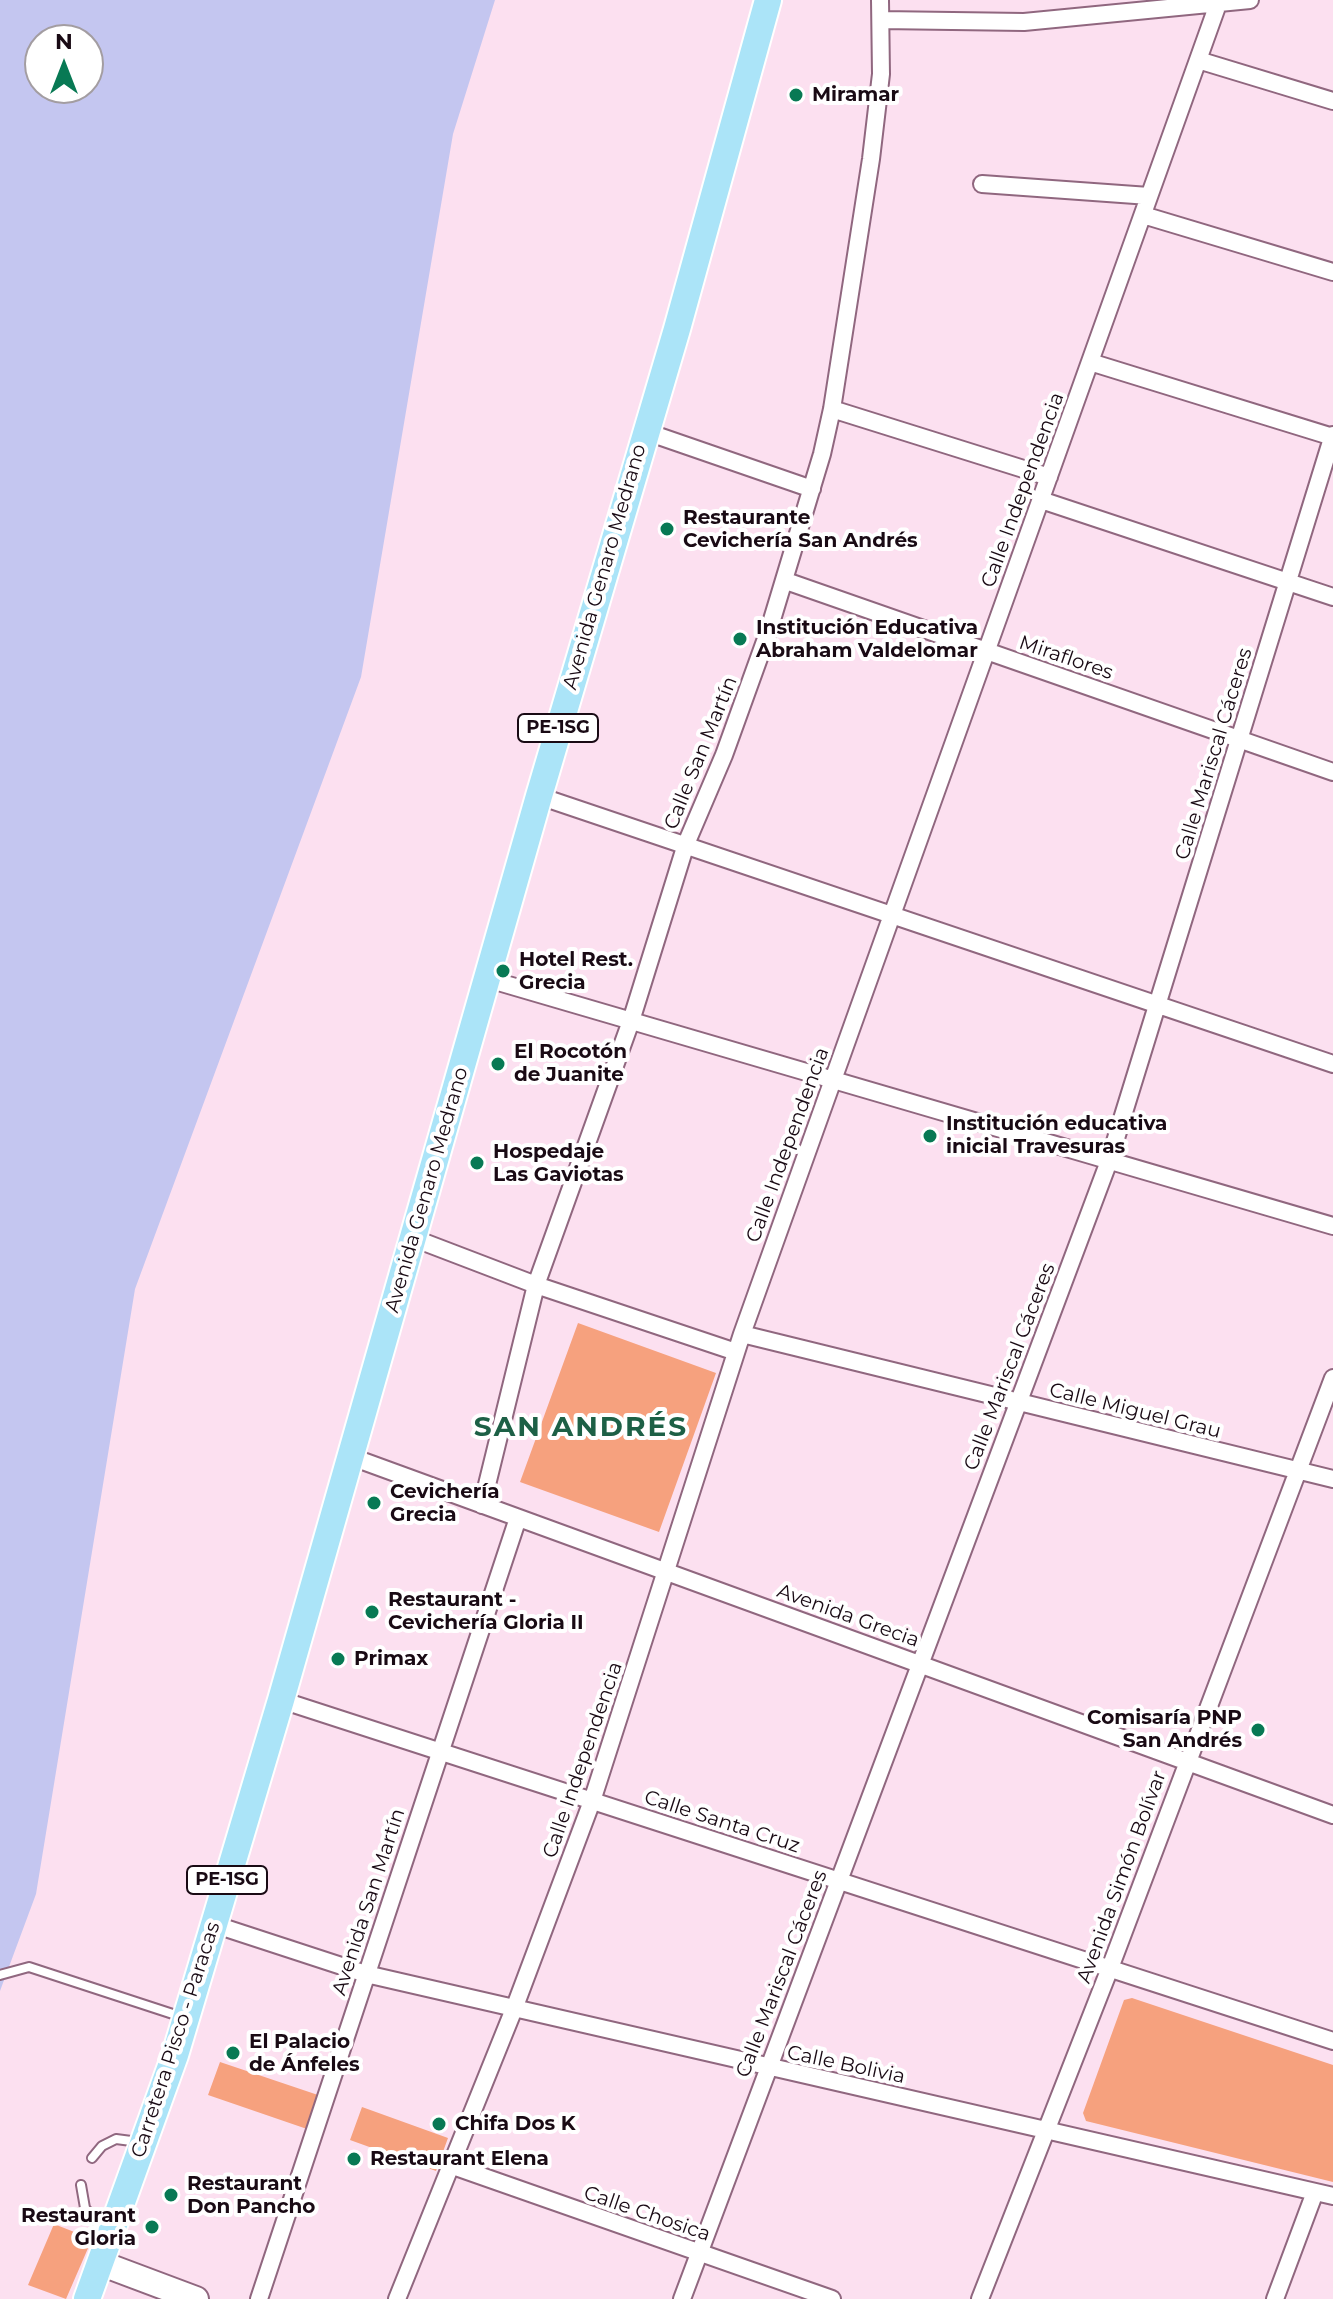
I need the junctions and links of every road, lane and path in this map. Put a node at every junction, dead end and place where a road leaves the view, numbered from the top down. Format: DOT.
graph roads {
  1 [pos="768,0"];
  2 [pos="880,0"];
  3 [pos="1250,0"];
  4 [pos="1218,4"];
  5 [pos="881,20"];
  6 [pos="1198,60"];
  7 [pos="1333,101"];
  8 [pos="982,184"];
  9 [pos="1149,196"];
  10 [pos="1143,215"];
  11 [pos="1333,272"];
  12 [pos="1090,362"];
  13 [pos="832,409"];
  14 [pos="644,431"];
  15 [pos="1333,437"];
  16 [pos="1049,477"];
  17 [pos="812,489"];
  18 [pos="1041,500"];
  19 [pos="786,581"];
  20 [pos="1288,582"];
  21 [pos="1333,597"];
  22 [pos="987,651"];
  23 [pos="1239,739"];
  24 [pos="1333,772"];
  25 [pos="539,796"];
  26 [pos="686,844"];
  27 [pos="892,914"];
  28 [pos="488,979"];
  29 [pos="1157,1004"];
  30 [pos="631,1021"];
  31 [pos="1333,1064"];
  32 [pos="832,1080"];
  33 [pos="1109,1161"];
  34 [pos="1333,1226"];
  35 [pos="413,1238"];
  36 [pos="536,1285"];
  37 [pos="742,1334"];
  38 [pos="736,1352"];
  39 [pos="1333,1378"];
  40 [pos="1018,1403"];
  41 [pos="349,1456"];
  42 [pos="1300,1471"];
  43 [pos="1333,1479"];
  44 [pos="482,1505"];
  45 [pos="518,1518"];
  46 [pos="666,1570"];
  47 [pos="920,1664"];
  48 [pos="281,1700"];
  49 [pos="440,1751"];
  50 [pos="1186,1761"];
  51 [pos="592,1801"];
  52 [pos="1333,1815"];
  53 [pos="839,1881"];
  54 [pos="213,1924"];
  55 [pos="1110,1968"];
  56 [pos="366,1974"];
  57 [pos="0,1975"];
  58 [pos="514,2009"];
  59 [pos="186,2018"];
  60 [pos="1333,2041"];
  61 [pos="768,2068"];
  62 [pos="1044,2129"];
  63 [pos="144,2143"];
  64 [pos="92,2158"];
  65 [pos="450,2165"];
  66 [pos="81,2185"];
  67 [pos="1315,2192"];
  68 [pos="1333,2196"];
  69 [pos="105,2251"];
  70 [pos="699,2253"];
  71 [pos="87,2299"];
  72 [pos="196,2299"];
  73 [pos="259,2299"];
  74 [pos="397,2299"];
  75 [pos="682,2299"];
  76 [pos="832,2299"];
  77 [pos="980,2299"];
  78 [pos="1275,2299"];
  1 -- 14 [label="main road, Avenida Genaro Medrano / PE-1SG"];
  2 -- 5 [label="street, Calle San Martín"];
  3 -- 4 [label="street"];
  4 -- 5 [label="street"];
  4 -- 6 [label="street, Calle Independencia"];
  5 -- 13 [label="street, Calle San Martín"];
  6 -- 7 [label="street"];
  6 -- 9 [label="street, Calle Independencia"];
  8 -- 9 [label="street"];
  9 -- 10 [label="street, Calle Independencia"];
  10 -- 11 [label="street"];
  10 -- 12 [label="street, Calle Independencia"];
  12 -- 15 [label="street"];
  12 -- 16 [label="street, Calle Independencia"];
  13 -- 16 [label="street"];
  13 -- 17 [label="street, Calle San Martín"];
  14 -- 17 [label="street"];
  14 -- 25 [label="main road, Avenida Genaro Medrano / PE-1SG"];
  15 -- 20 [label="street, Calle Mariscal Cáceres"];
  16 -- 18 [label="street, Calle Independencia"];
  17 -- 19 [label="street, Calle San Martín"];
  18 -- 20 [label="street"];
  18 -- 22 [label="street, Calle Independencia"];
  19 -- 22 [label="street, Miraflores"];
  19 -- 26 [label="street, Calle San Martín"];
  20 -- 21 [label="street"];
  20 -- 23 [label="street, Calle Mariscal Cáceres"];
  22 -- 23 [label="street, Miraflores"];
  22 -- 27 [label="street, Calle Independencia"];
  23 -- 24 [label="street, Miraflores"];
  23 -- 29 [label="street, Calle Mariscal Cáceres"];
  25 -- 26 [label="street"];
  25 -- 28 [label="main road, Avenida Genaro Medrano / PE-1SG"];
  26 -- 27 [label="street"];
  26 -- 30 [label="street, Calle San Martín"];
  27 -- 29 [label="street"];
  27 -- 32 [label="street, Calle Independencia"];
  28 -- 30 [label="street"];
  28 -- 35 [label="main road, Avenida Genaro Medrano / PE-1SG"];
  29 -- 31 [label="street"];
  29 -- 33 [label="street, Calle Mariscal Cáceres"];
  30 -- 32 [label="street"];
  30 -- 36 [label="street, Calle San Martín"];
  32 -- 33 [label="street"];
  32 -- 37 [label="street, Calle Independencia"];
  33 -- 34 [label="street"];
  33 -- 40 [label="street, Calle Mariscal Cáceres"];
  35 -- 36 [label="street"];
  35 -- 41 [label="main road, Avenida Genaro Medrano / PE-1SG"];
  36 -- 38 [label="street"];
  36 -- 44 [label="street, Calle San Martín"];
  37 -- 38 [label="street, Calle Independencia"];
  37 -- 40 [label="street, Calle Miguel Grau"];
  38 -- 46 [label="street, Calle Independencia"];
  39 -- 42 [label="street, Avenida Simón Bolívar"];
  40 -- 42 [label="street, Calle Miguel Grau"];
  40 -- 47 [label="street, Calle Mariscal Cáceres"];
  41 -- 44 [label="street, Avenida Grecia"];
  41 -- 48 [label="main road, Carretera Pisco - Paracas / PE-1SG"];
  42 -- 43 [label="street, Calle Miguel Grau"];
  42 -- 50 [label="street, Avenida Simón Bolívar"];
  44 -- 45 [label="street, Avenida Grecia"];
  45 -- 46 [label="street, Avenida Grecia"];
  45 -- 49 [label="street, Avenida San Martín"];
  46 -- 47 [label="street, Avenida Grecia"];
  46 -- 51 [label="street, Calle Independencia"];
  47 -- 50 [label="street, Avenida Grecia"];
  47 -- 53 [label="street, Calle Mariscal Cáceres"];
  48 -- 49 [label="street, Calle Santa Cruz"];
  48 -- 54 [label="main road, Carretera Pisco - Paracas / PE-1SG"];
  49 -- 51 [label="street, Calle Santa Cruz"];
  49 -- 56 [label="street, Avenida San Martín"];
  50 -- 52 [label="street, Avenida Grecia"];
  50 -- 55 [label="street, Avenida Simón Bolívar"];
  51 -- 53 [label="street, Calle Santa Cruz"];
  51 -- 58 [label="street, Calle Independencia"];
  53 -- 55 [label="street, Calle Santa Cruz"];
  53 -- 61 [label="street, Calle Mariscal Cáceres"];
  54 -- 56 [label="street, Calle Bolivia"];
  54 -- 59 [label="main road, Carretera Pisco - Paracas / PE-1SG"];
  55 -- 60 [label="street, Calle Santa Cruz"];
  55 -- 62 [label="street, Avenida Simón Bolívar"];
  56 -- 58 [label="street, Calle Bolivia"];
  56 -- 73 [label="street, Avenida San Martín"];
  57 -- 59 [label="lane"];
  58 -- 61 [label="street, Calle Bolivia"];
  58 -- 65 [label="street, Calle Independencia"];
  59 -- 63 [label="main road, Carretera Pisco - Paracas / PE-1SG"];
  61 -- 62 [label="street, Calle Bolivia"];
  61 -- 70 [label="street, Calle Mariscal Cáceres"];
  62 -- 67 [label="street, Calle Bolivia"];
  62 -- 77 [label="street, Avenida Simón Bolívar"];
  63 -- 64 [label="lane"];
  63 -- 69 [label="main road, Carretera Pisco - Paracas / PE-1SG"];
  65 -- 70 [label="street, Calle Chosica"];
  65 -- 74 [label="street, Calle Independencia"];
  66 -- 69 [label="lane"];
  67 -- 68 [label="street, Calle Bolivia"];
  67 -- 78 [label="street"];
  69 -- 71 [label="main road, Carretera Pisco - Paracas / PE-1SG"];
  69 -- 72 [label="street"];
  70 -- 75 [label="street, Calle Mariscal Cáceres"];
  70 -- 76 [label="street, Calle Chosica"];
}
